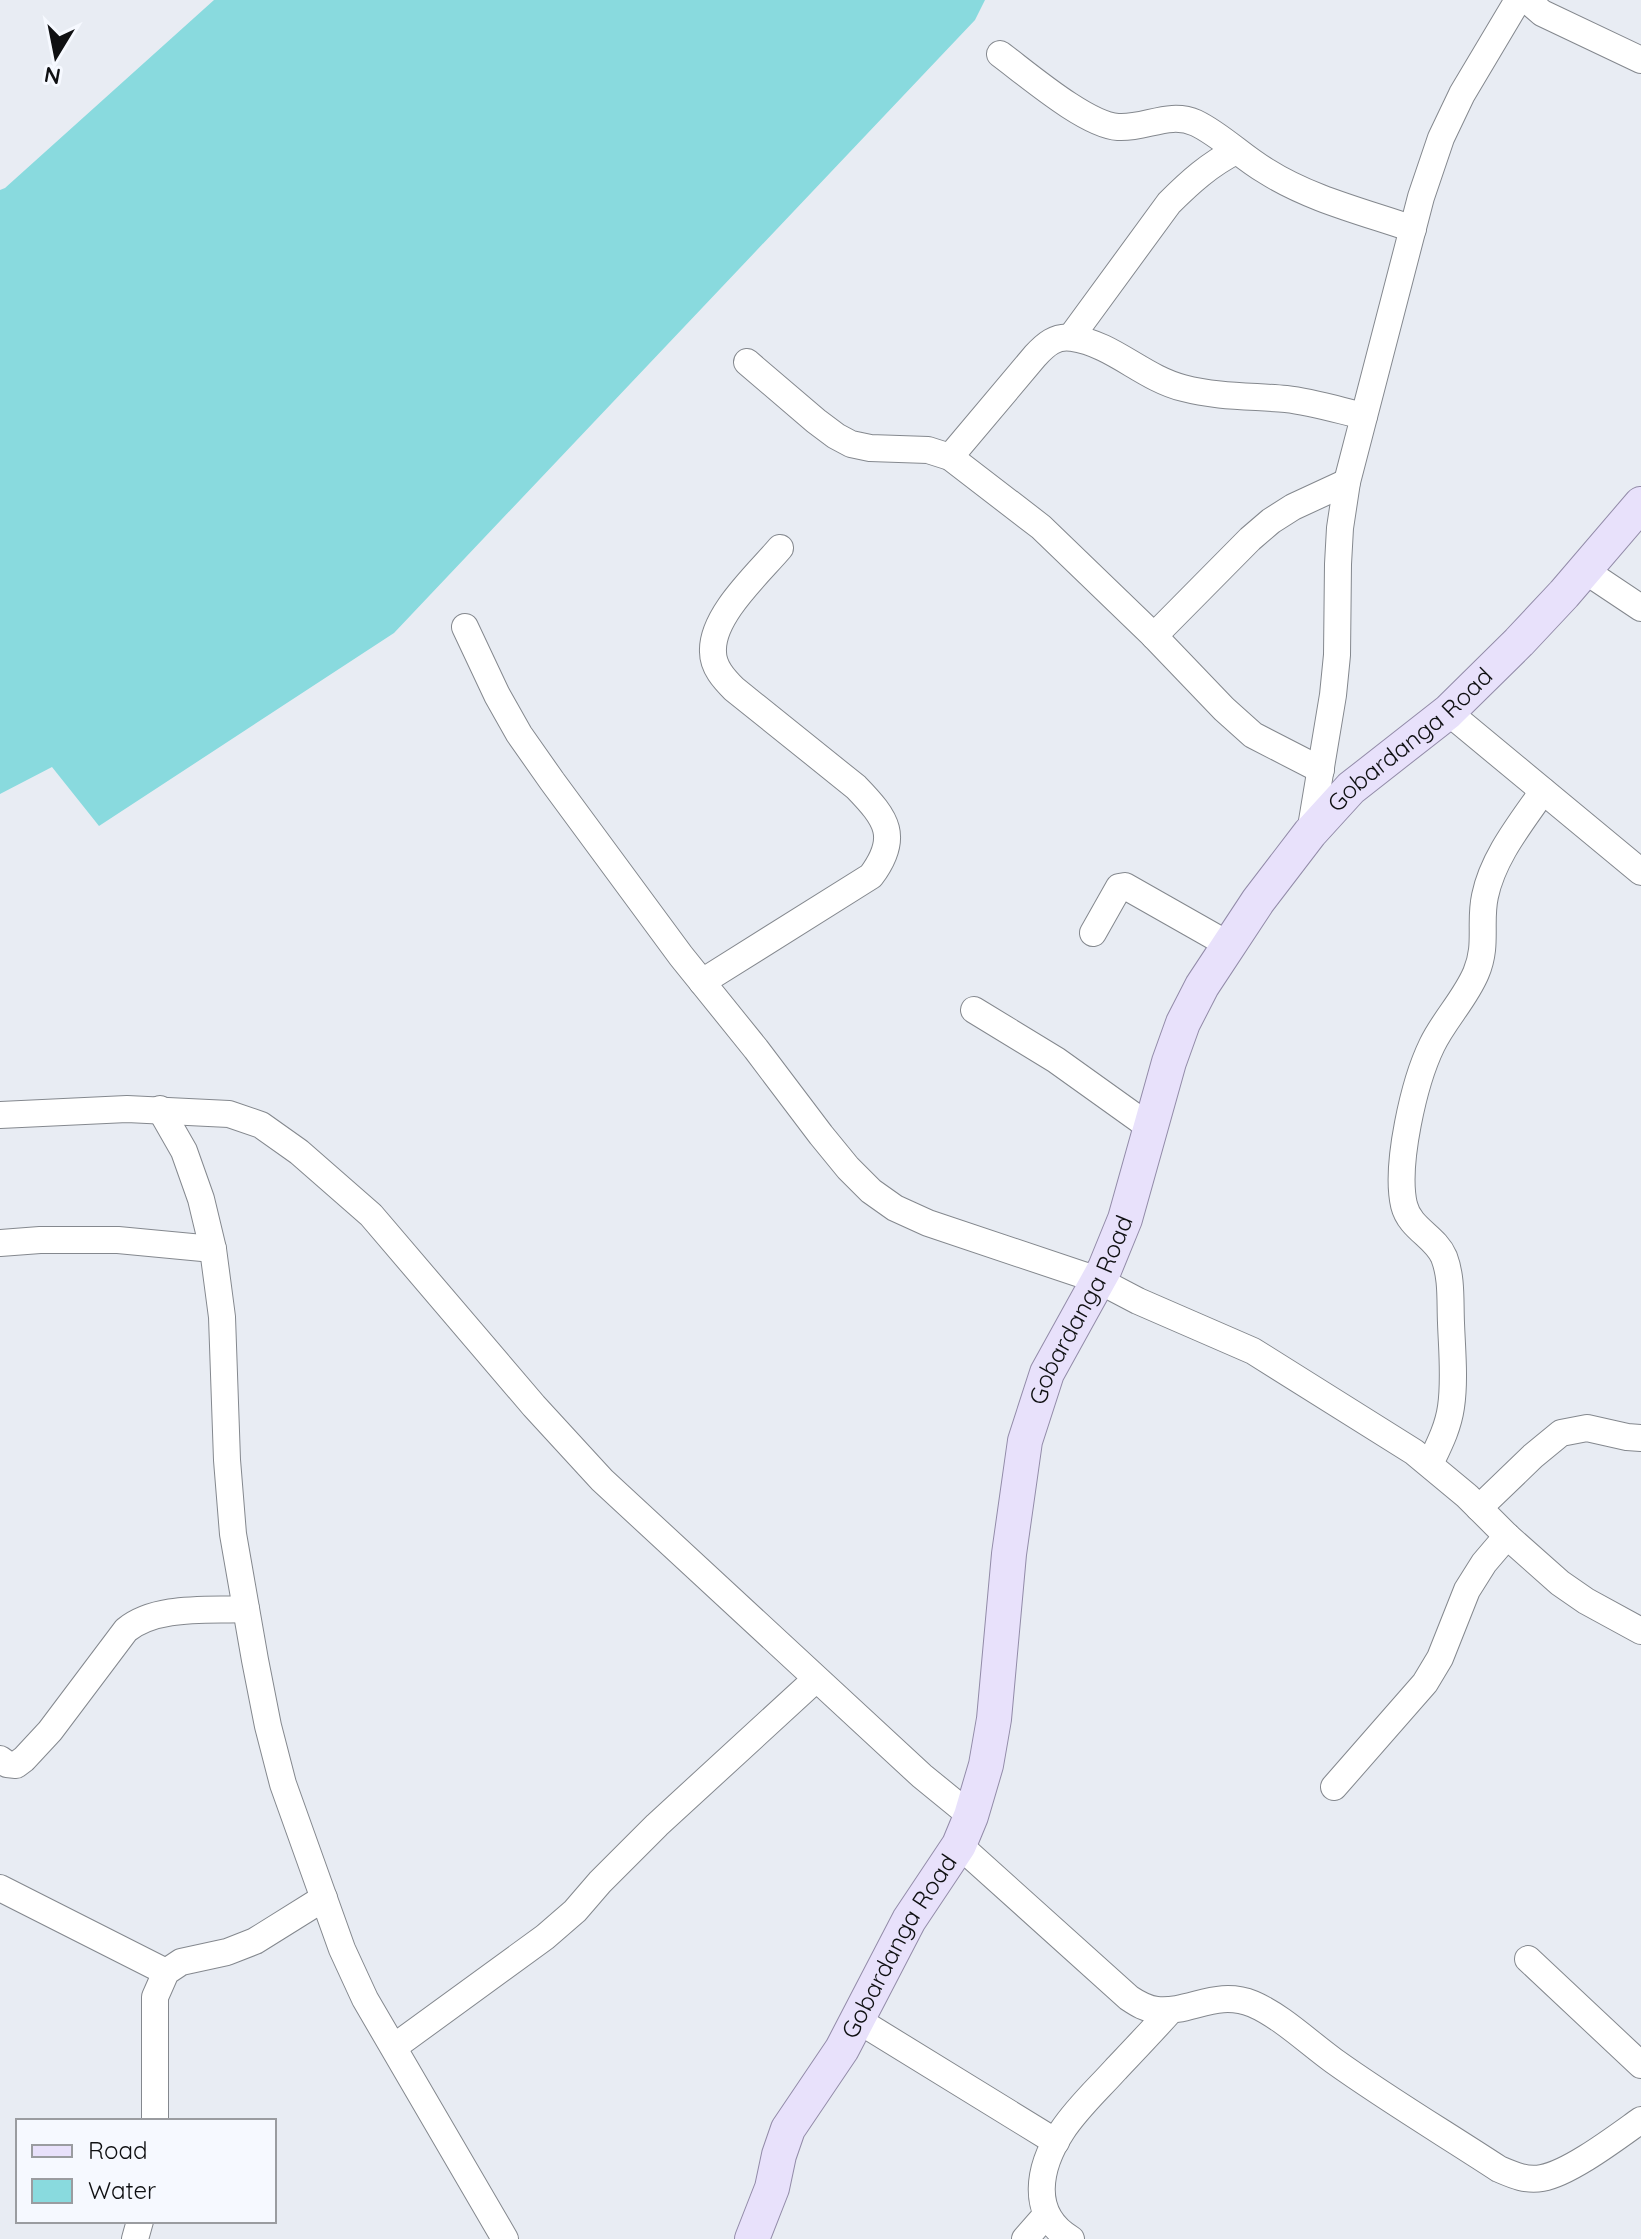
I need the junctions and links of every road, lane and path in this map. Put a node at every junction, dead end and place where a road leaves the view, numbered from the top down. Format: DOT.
graph roads {
  1 [pos="1518,0"];
  2 [pos="1527,0"];
  3 [pos="1000,54"];
  4 [pos="1641,60"];
  5 [pos="1236,151"];
  6 [pos="1413,229"];
  7 [pos="1071,337"];
  8 [pos="747,362"];
  9 [pos="1364,416"];
  10 [pos="950,457"];
  11 [pos="1347,482"];
  12 [pos="1641,504"];
  13 [pos="780,548"];
  14 [pos="1584,570"];
  15 [pos="1641,608"];
  16 [pos="465,627"];
  17 [pos="1154,636"];
  18 [pos="1448,712"];
  19 [pos="1321,770"];
  20 [pos="1543,791"];
  21 [pos="1310,833"];
  22 [pos="1641,872"];
  23 [pos="1093,933"];
  24 [pos="1229,945"];
  25 [pos="702,982"];
  26 [pos="974,1010"];
  27 [pos="160,1109"];
  28 [pos="0,1115"];
  29 [pos="1151,1128"];
  30 [pos="0,1243"];
  31 [pos="213,1249"];
  32 [pos="1098,1280"];
  33 [pos="1641,1438"];
  34 [pos="1430,1464"];
  35 [pos="1479,1508"];
  36 [pos="1507,1536"];
  37 [pos="246,1609"];
  38 [pos="1641,1631"];
  39 [pos="816,1679"];
  40 [pos="0,1759"];
  41 [pos="1334,1787"];
  42 [pos="965,1830"];
  43 [pos="0,1888"];
  44 [pos="324,1898"];
  45 [pos="1528,1959"];
  46 [pos="166,1972"];
  47 [pos="1171,2010"];
  48 [pos="856,2019"];
  49 [pos="394,2047"];
  50 [pos="1641,2065"];
  51 [pos="155,2119"];
  52 [pos="1641,2120"];
  53 [pos="1056,2142"];
  54 [pos="1046,2215"];
  55 [pos="505,2239"];
  56 [pos="752,2239"];
  57 [pos="1025,2239"];
  58 [pos="1071,2239"];
  1 -- 6 [label="street"];
  2 -- 4 [label="street"];
  3 -- 5 [label="street"];
  5 -- 6 [label="street"];
  5 -- 7 [label="street"];
  6 -- 9 [label="street"];
  7 -- 9 [label="street"];
  7 -- 10 [label="street"];
  8 -- 10 [label="street"];
  9 -- 11 [label="street"];
  10 -- 17 [label="street"];
  11 -- 17 [label="street"];
  11 -- 19 [label="street"];
  12 -- 14 [label="main road, Gobardanga Road"];
  13 -- 25 [label="street"];
  14 -- 15 [label="street"];
  14 -- 18 [label="main road, Gobardanga Road"];
  16 -- 25 [label="street"];
  17 -- 19 [label="street"];
  18 -- 20 [label="street"];
  18 -- 21 [label="main road, Gobardanga Road"];
  19 -- 21 [label="street"];
  20 -- 22 [label="street"];
  20 -- 34 [label="street"];
  21 -- 24 [label="main road, Gobardanga Road"];
  23 -- 24 [label="street"];
  24 -- 29 [label="main road, Gobardanga Road"];
  25 -- 32 [label="street"];
  26 -- 29 [label="street"];
  27 -- 28 [label="street"];
  27 -- 31 [label="street"];
  27 -- 39 [label="street"];
  29 -- 32 [label="main road, Gobardanga Road"];
  30 -- 31 [label="street"];
  31 -- 37 [label="street"];
  32 -- 34 [label="street"];
  32 -- 42 [label="main road, Gobardanga Road"];
  33 -- 35 [label="street"];
  34 -- 35 [label="street"];
  35 -- 36 [label="street"];
  36 -- 38 [label="street"];
  36 -- 41 [label="street"];
  37 -- 40 [label="street"];
  37 -- 44 [label="street"];
  39 -- 42 [label="street"];
  39 -- 49 [label="street"];
  42 -- 47 [label="street"];
  42 -- 48 [label="main road, Gobardanga Road"];
  43 -- 46 [label="street"];
  44 -- 46 [label="street"];
  44 -- 49 [label="street"];
  45 -- 50 [label="street"];
  46 -- 51 [label="street"];
  47 -- 52 [label="street"];
  47 -- 53 [label="street"];
  48 -- 53 [label="street"];
  48 -- 56 [label="main road, Gobardanga Road"];
  49 -- 55 [label="street"];
  53 -- 54 [label="street"];
  54 -- 57 [label="street"];
  54 -- 58 [label="street"];
}
